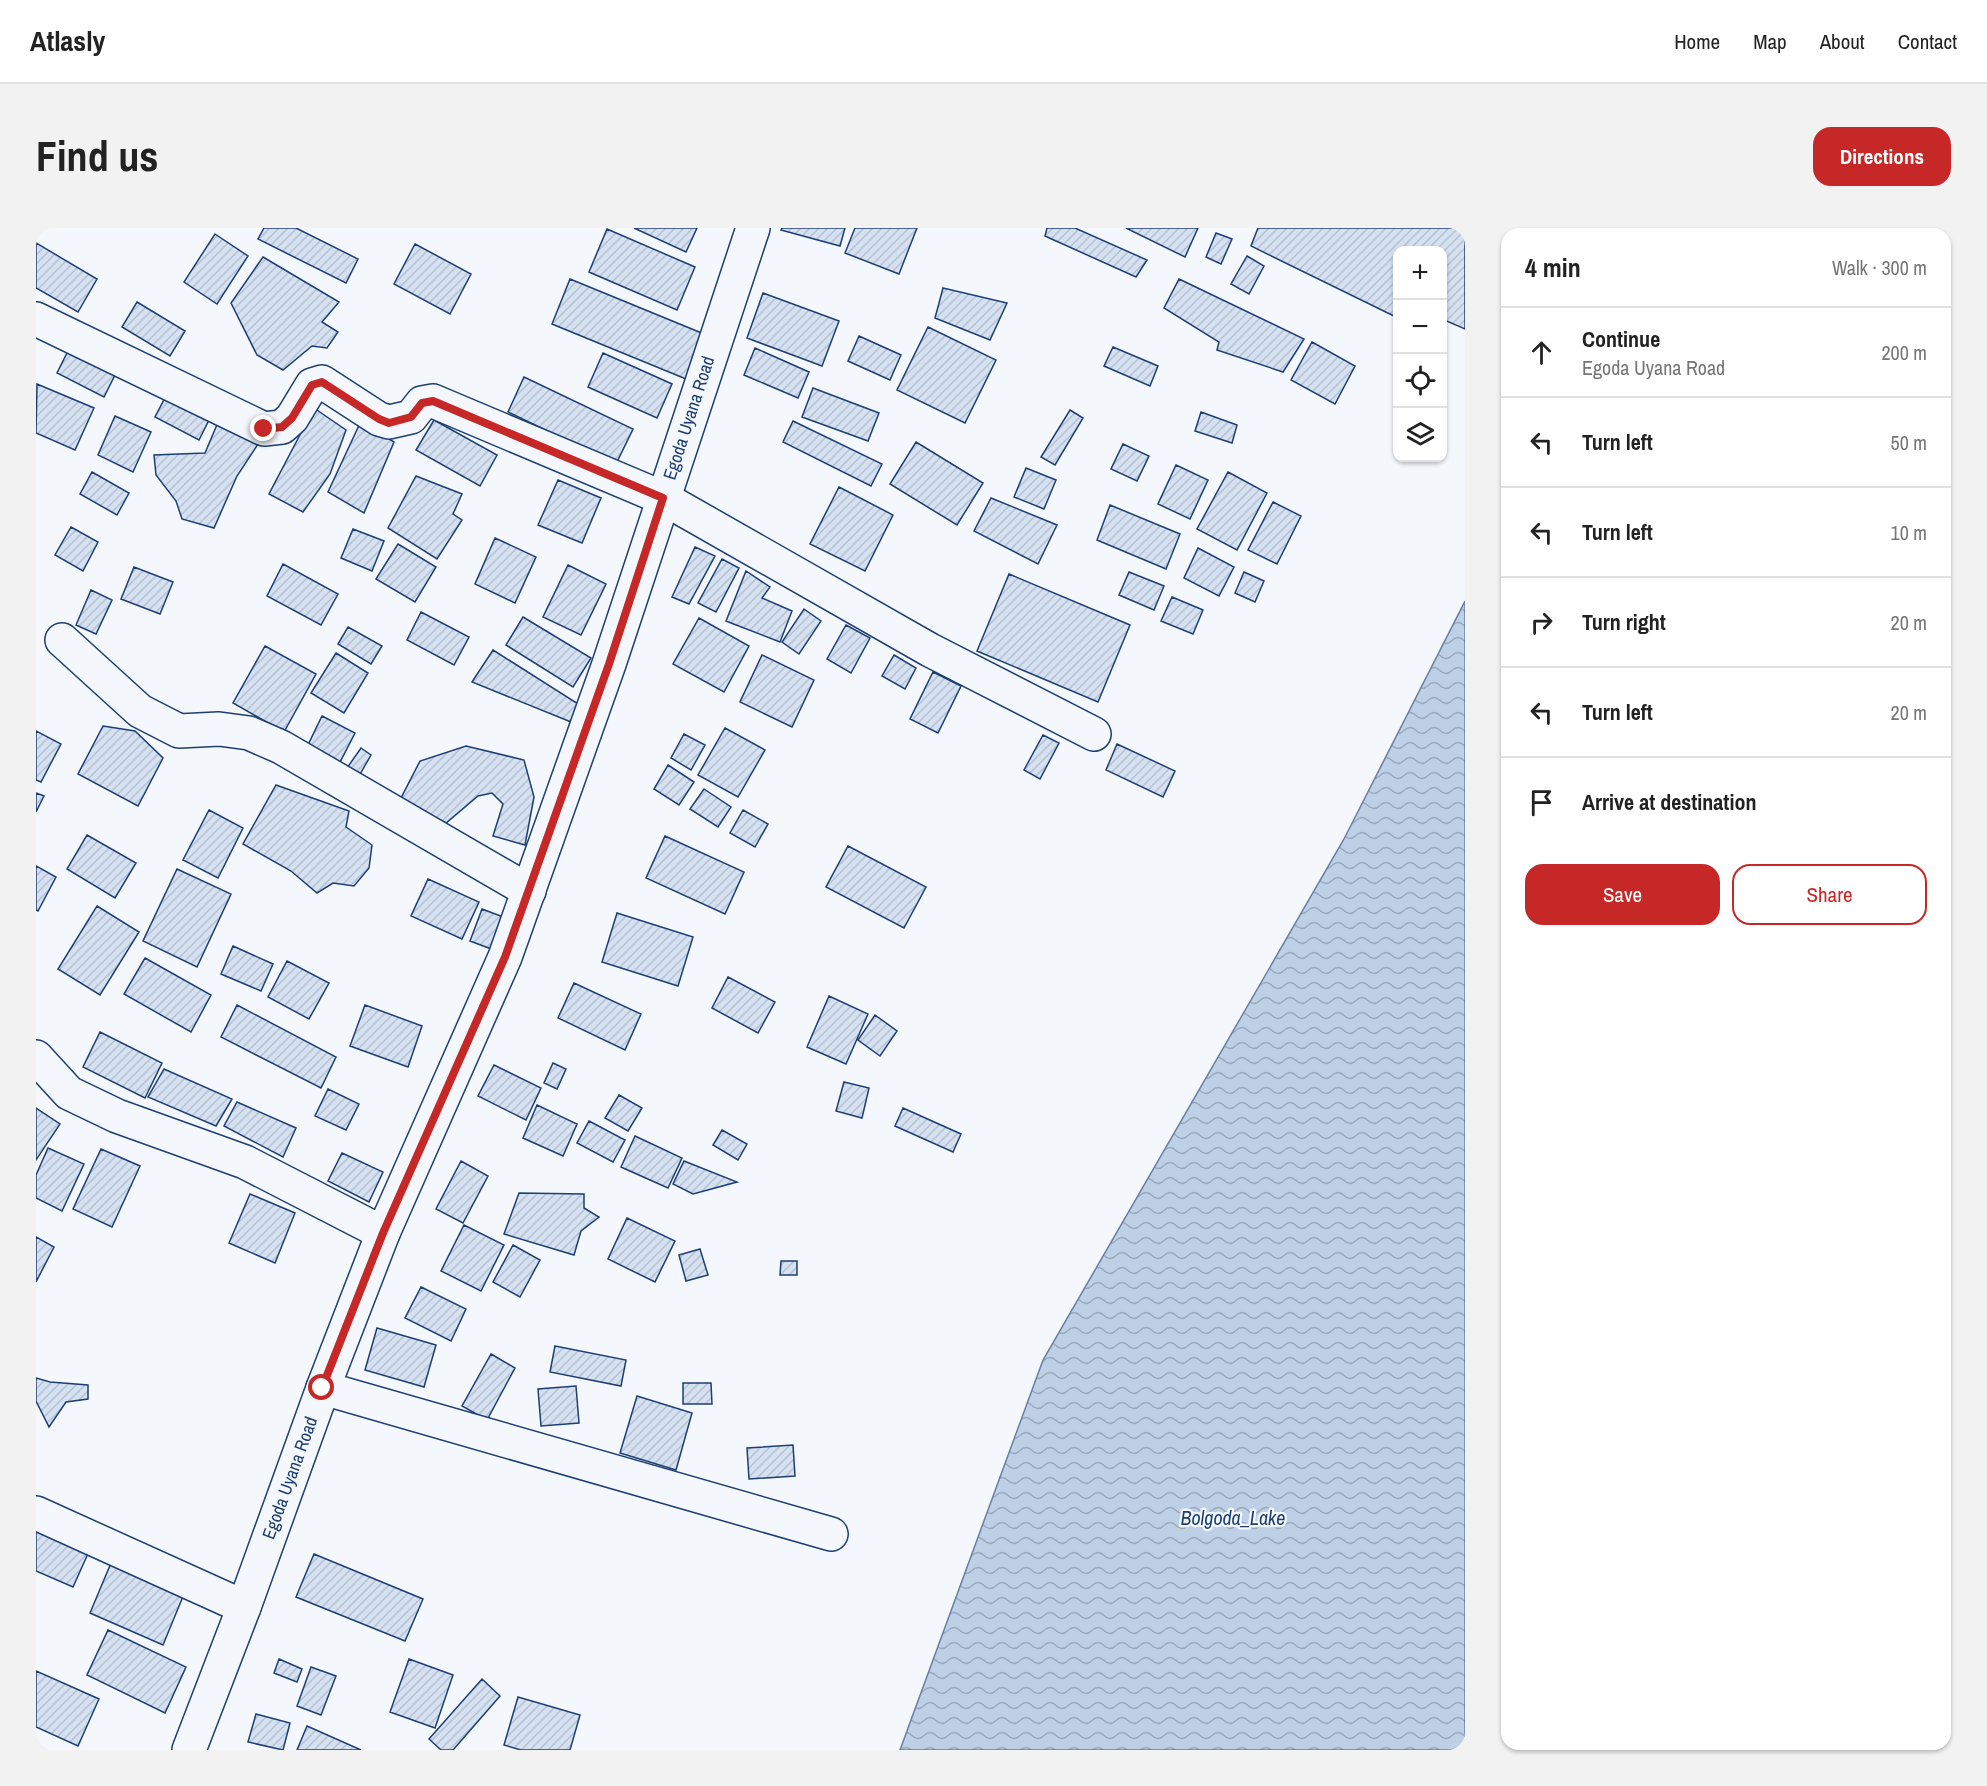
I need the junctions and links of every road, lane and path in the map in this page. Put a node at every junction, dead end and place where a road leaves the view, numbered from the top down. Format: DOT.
graph roads {
  1 [pos="753,228"];
  2 [pos="36,319"];
  3 [pos="663,498"];
  4 [pos="62,640"];
  5 [pos="1094,734"];
  6 [pos="529,891"];
  7 [pos="36,1057"];
  8 [pos="383,1233"];
  9 [pos="322,1388"];
  10 [pos="36,1513"];
  11 [pos="831,1534"];
  12 [pos="244,1607"];
  13 [pos="189,1750"];
  1 -- 3 [label="street, Egoda Uyana Road"];
  2 -- 3 [label="street"];
  3 -- 5 [label="street"];
  3 -- 6 [label="street, Egoda Uyana Road"];
  4 -- 6 [label="street"];
  6 -- 8 [label="street, Egoda Uyana Road"];
  7 -- 8 [label="street"];
  8 -- 9 [label="street, Egoda Uyana Road"];
  9 -- 11 [label="street"];
  9 -- 12 [label="street, Egoda Uyana Road"];
  10 -- 12 [label="street"];
  12 -- 13 [label="street, Egoda Uyana Road"];
}
